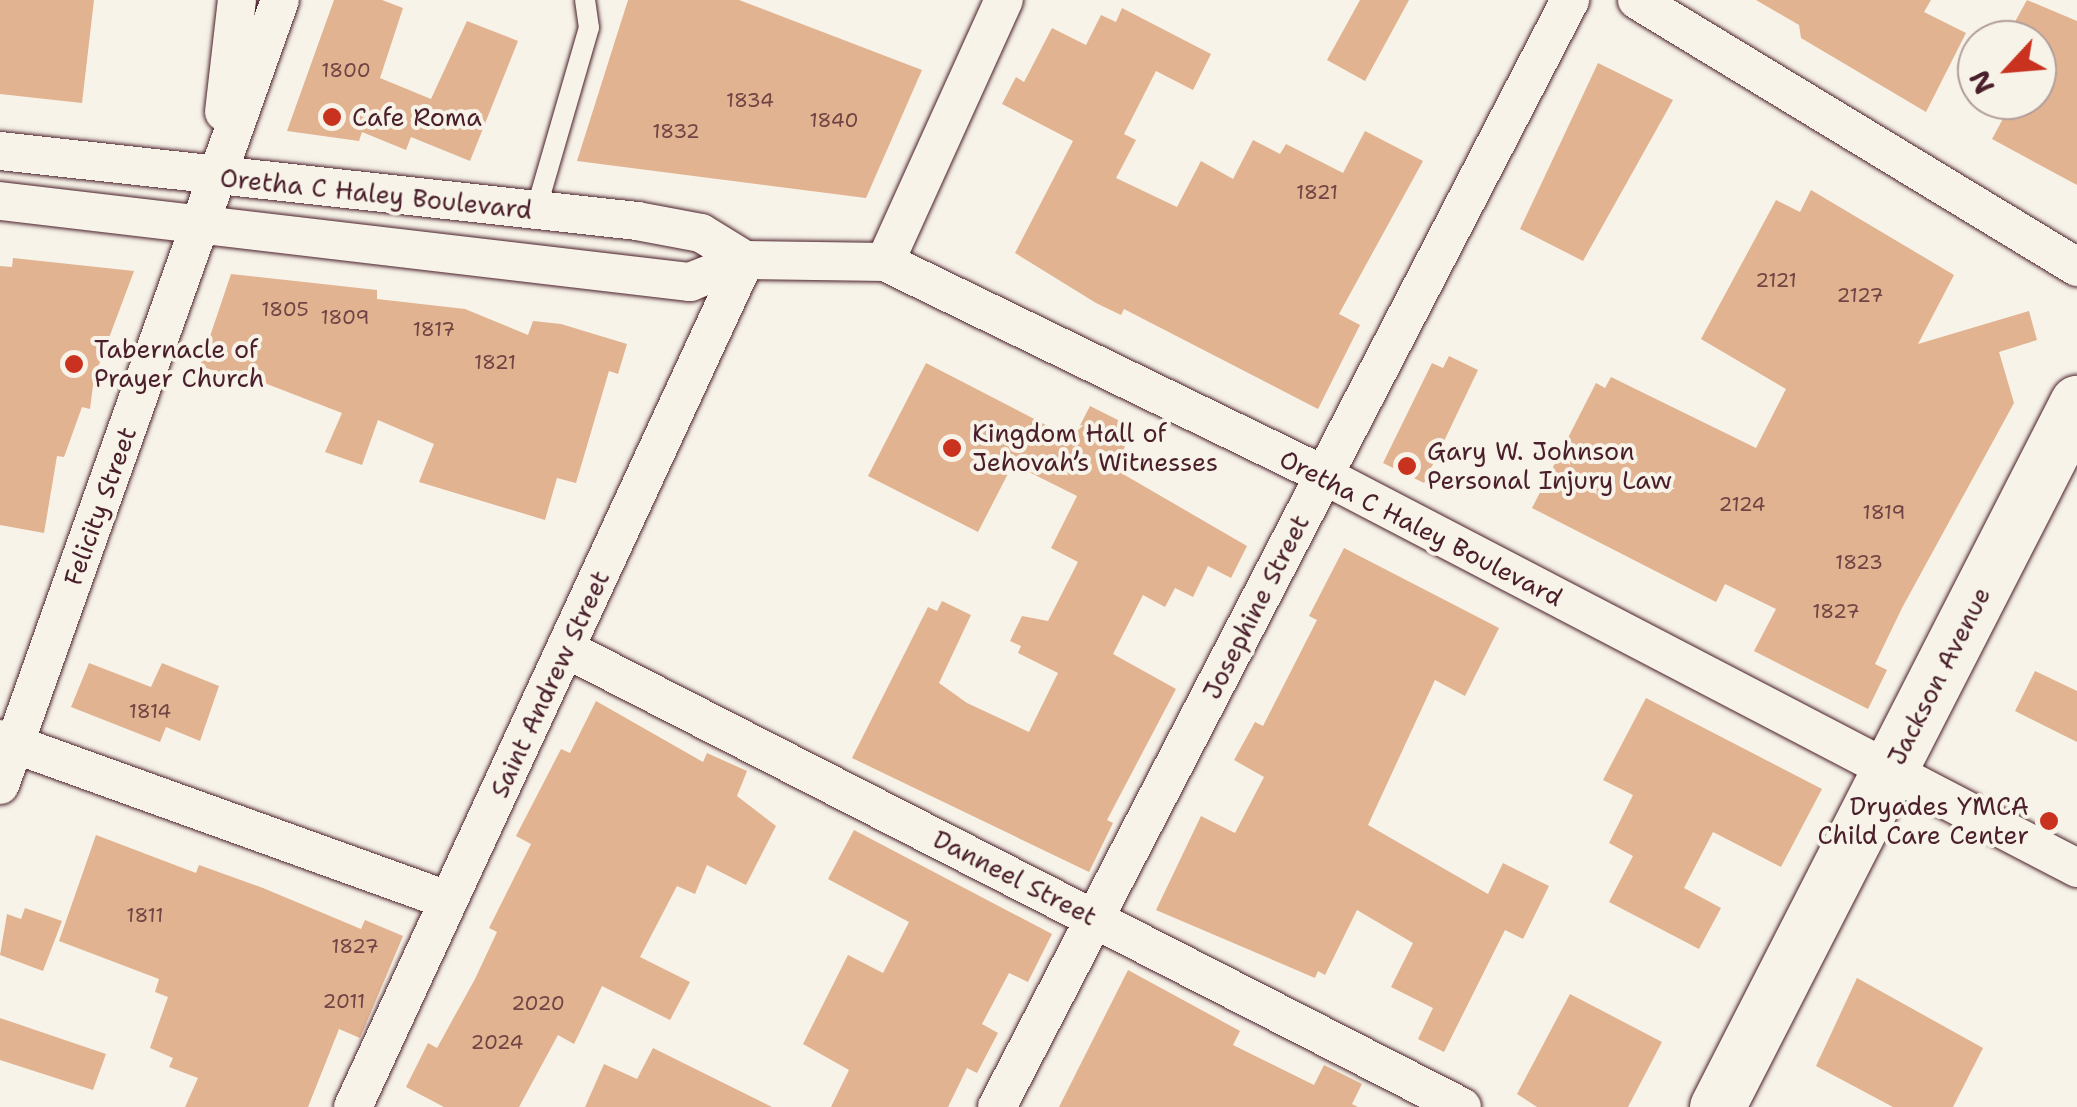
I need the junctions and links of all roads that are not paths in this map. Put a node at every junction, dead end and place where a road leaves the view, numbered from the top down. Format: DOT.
graph roads {
  1 [pos="237,0"];
  2 [pos="280,0"];
  3 [pos="585,0"];
  4 [pos="1004,0"];
  5 [pos="1570,0"];
  6 [pos="1637,0"];
  7 [pos="0,151"];
  8 [pos="217,178"];
  9 [pos="0,200"];
  10 [pos="536,210"];
  11 [pos="201,224"];
  12 [pos="745,260"];
  13 [pos="884,262"];
  14 [pos="2077,268"];
  15 [pos="2077,403"];
  16 [pos="1325,476"];
  17 [pos="568,650"];
  18 [pos="8,739"];
  19 [pos="1890,773"];
  20 [pos="0,786"];
  21 [pos="2077,868"];
  22 [pos="448,900"];
  23 [pos="1094,919"];
  24 [pos="354,1107"];
  25 [pos="997,1107"];
  26 [pos="1462,1107"];
  27 [pos="1717,1107"];
  1 -- 8 [label="street"];
  2 -- 8 [label="street, Felicity Street"];
  3 -- 10 [label="lane"];
  4 -- 13 [label="street"];
  5 -- 16 [label="street, Josephine Street"];
  6 -- 14 [label="street"];
  7 -- 8 [label="street, Oretha C Haley Boulevard"];
  8 -- 10 [label="street, Oretha C Haley Boulevard"];
  8 -- 11 [label="street, Felicity Street"];
  9 -- 11 [label="street, Oretha C Haley Boulevard"];
  10 -- 12 [label="street, Oretha C Haley Boulevard"];
  11 -- 12 [label="street, Oretha C Haley Boulevard"];
  11 -- 18 [label="street, Felicity Street"];
  12 -- 13 [label="street, Oretha C Haley Boulevard"];
  12 -- 17 [label="street, Saint Andrew Street"];
  13 -- 16 [label="street, Oretha C Haley Boulevard"];
  15 -- 19 [label="street, Jackson Avenue"];
  16 -- 19 [label="street, Oretha C Haley Boulevard"];
  16 -- 23 [label="street, Josephine Street"];
  17 -- 22 [label="street, Saint Andrew Street"];
  17 -- 23 [label="street, Danneel Street"];
  18 -- 20 [label="street, Felicity Street"];
  18 -- 22 [label="street"];
  19 -- 21 [label="street, Oretha C Haley Boulevard"];
  19 -- 27 [label="street, Jackson Avenue"];
  22 -- 24 [label="street, Saint Andrew Street"];
  23 -- 25 [label="street, Josephine Street"];
  23 -- 26 [label="street, Danneel Street"];
}
